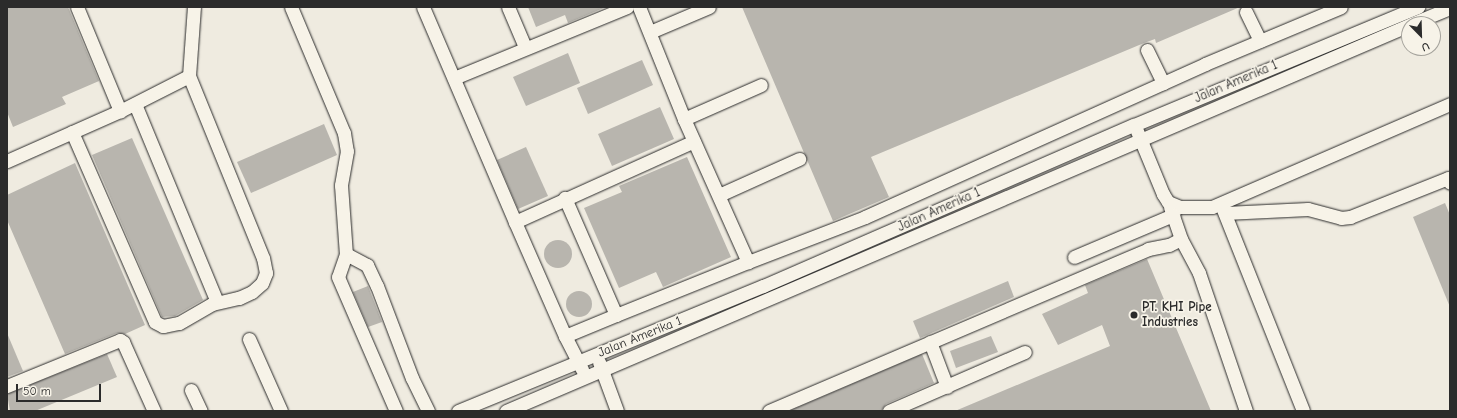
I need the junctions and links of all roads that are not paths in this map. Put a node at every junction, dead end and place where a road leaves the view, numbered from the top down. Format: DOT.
graph roads {
  1 [pos="77,7"];
  2 [pos="194,7"];
  3 [pos="291,7"];
  4 [pos="423,7"];
  5 [pos="508,7"];
  6 [pos="627,7"];
  7 [pos="639,7"];
  8 [pos="709,7"];
  9 [pos="1341,7"];
  10 [pos="1418,7"];
  11 [pos="1450,8"];
  12 [pos="1246,12"];
  13 [pos="1430,16"];
  14 [pos="1401,28"];
  15 [pos="650,32"];
  16 [pos="1260,41"];
  17 [pos="524,47"];
  18 [pos="1147,50"];
  19 [pos="189,76"];
  20 [pos="454,78"];
  21 [pos="1162,83"];
  22 [pos="761,84"];
  23 [pos="135,104"];
  24 [pos="1450,104"];
  25 [pos="120,112"];
  26 [pos="684,119"];
  27 [pos="1134,125"];
  28 [pos="72,132"];
  29 [pos="1140,138"];
  30 [pos="694,141"];
  31 [pos="799,160"];
  32 [pos="7,161"];
  33 [pos="1449,180"];
  34 [pos="719,195"];
  35 [pos="565,198"];
  36 [pos="1168,202"];
  37 [pos="1223,209"];
  38 [pos="1173,215"];
  39 [pos="515,222"];
  40 [pos="1181,239"];
  41 [pos="346,254"];
  42 [pos="1074,257"];
  43 [pos="748,262"];
  44 [pos="217,302"];
  45 [pos="616,315"];
  46 [pos="565,336"];
  47 [pos="249,339"];
  48 [pos="930,342"];
  49 [pos="1025,352"];
  50 [pos="596,355"];
  51 [pos="579,362"];
  52 [pos="602,369"];
  53 [pos="584,377"];
  54 [pos="7,386"];
  55 [pos="947,387"];
  56 [pos="191,390"];
  57 [pos="154,411"];
  58 [pos="201,411"];
  59 [pos="281,411"];
  60 [pos="396,411"];
  61 [pos="428,411"];
  62 [pos="458,411"];
  63 [pos="506,411"];
  64 [pos="617,411"];
  65 [pos="769,411"];
  66 [pos="889,411"];
  67 [pos="1246,411"];
  68 [pos="1303,411"];
  1 -- 25 [label="street"];
  2 -- 19 [label="street"];
  3 -- 41 [label="street"];
  4 -- 20 [label="street"];
  5 -- 17 [label="street"];
  6 -- 17 [label="street"];
  7 -- 15 [label="street"];
  8 -- 15 [label="street"];
  9 -- 16 [label="street"];
  10 -- 27 [label="street, Jalan Amerika 1"];
  11 -- 13 [label="street, Jalan Amerika 1"];
  12 -- 16 [label="street"];
  14 -- 29 [label="street, Jalan Amerika 1"];
  15 -- 26 [label="street"];
  16 -- 21 [label="street"];
  17 -- 20 [label="street"];
  18 -- 21 [label="street"];
  19 -- 23 [label="street"];
  19 -- 44 [label="street"];
  20 -- 39 [label="street"];
  21 -- 43 [label="street"];
  22 -- 26 [label="street"];
  23 -- 25 [label="street"];
  23 -- 44 [label="street"];
  24 -- 37 [label="street"];
  25 -- 28 [label="street"];
  26 -- 30 [label="street"];
  27 -- 29 [label="street"];
  27 -- 50 [label="street, Jalan Amerika 1"];
  28 -- 32 [label="street"];
  28 -- 44 [label="street"];
  29 -- 36 [label="street"];
  29 -- 52 [label="street, Jalan Amerika 1"];
  30 -- 34 [label="street"];
  30 -- 35 [label="street"];
  31 -- 34 [label="street"];
  33 -- 37 [label="street"];
  34 -- 43 [label="street"];
  35 -- 39 [label="street"];
  35 -- 45 [label="street"];
  36 -- 37 [label="street"];
  36 -- 38 [label="street"];
  37 -- 68 [label="street"];
  38 -- 40 [label="street"];
  38 -- 42 [label="street"];
  39 -- 46 [label="street"];
  40 -- 48 [label="street"];
  40 -- 67 [label="street"];
  41 -- 60 [label="street"];
  41 -- 61 [label="street"];
  43 -- 45 [label="street"];
  45 -- 46 [label="street"];
  46 -- 51 [label="street"];
  47 -- 59 [label="street"];
  48 -- 55 [label="street"];
  48 -- 65 [label="street"];
  49 -- 55 [label="street"];
  50 -- 51 [label="street, Jalan Amerika 1"];
  50 -- 52 [label="street"];
  51 -- 53 [label="street"];
  51 -- 62 [label="street, Jalan Amerika 1"];
  52 -- 53 [label="street, Jalan Amerika 1"];
  52 -- 64 [label="street"];
  53 -- 63 [label="street, Jalan Amerika 1"];
  54 -- 57 [label="street"];
  55 -- 66 [label="street"];
  56 -- 58 [label="street"];
}
